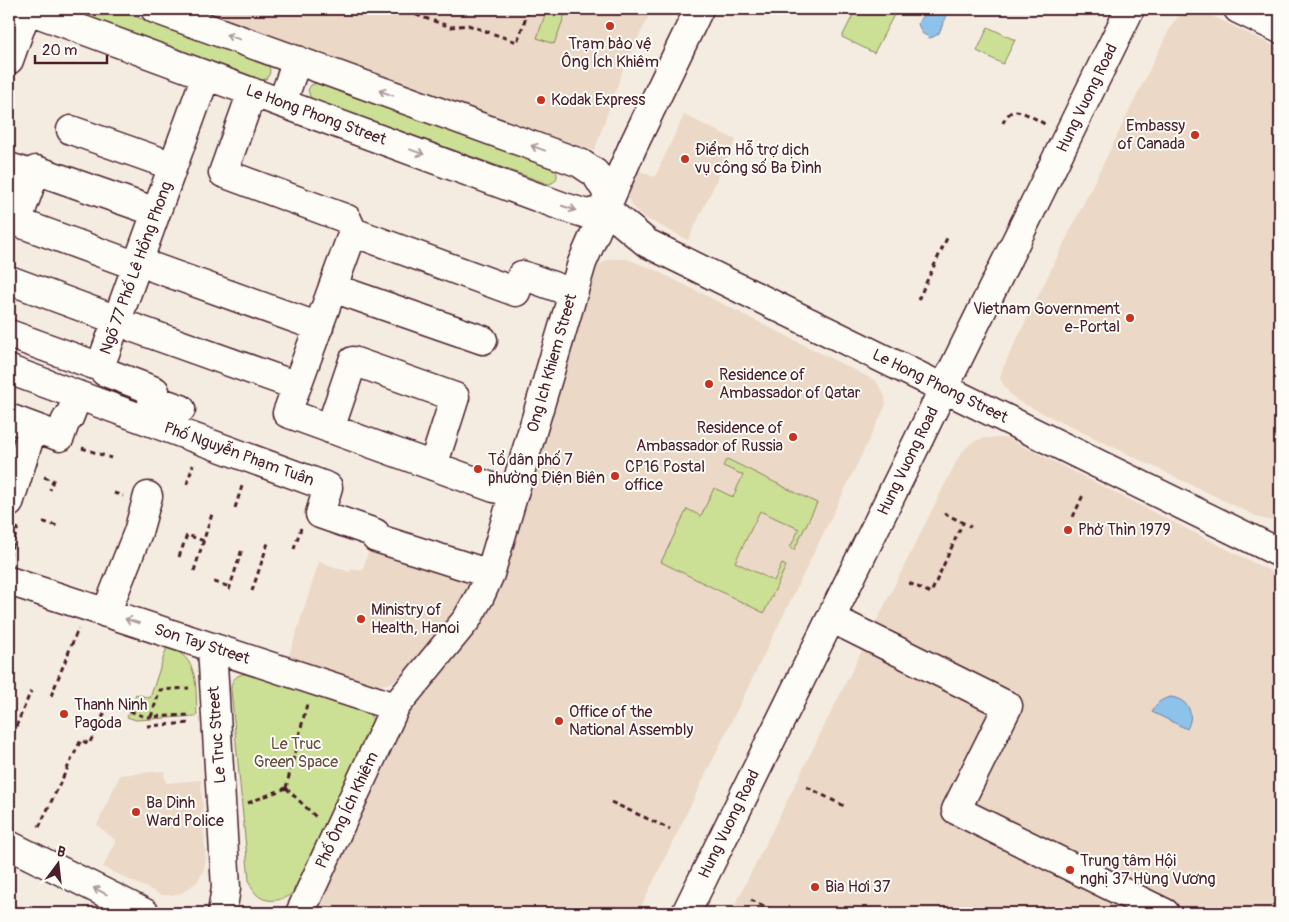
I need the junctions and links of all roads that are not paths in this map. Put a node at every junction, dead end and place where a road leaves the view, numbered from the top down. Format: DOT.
graph roads {
  1 [pos="26,9"];
  2 [pos="155,9"];
  3 [pos="699,9"];
  4 [pos="1130,9"];
  5 [pos="1238,9"];
  6 [pos="1280,29"];
  7 [pos="9,60"];
  8 [pos="297,60"];
  9 [pos="206,75"];
  10 [pos="252,92"];
  11 [pos="282,102"];
  12 [pos="71,130"];
  13 [pos="9,166"];
  14 [pos="173,166"];
  15 [pos="35,173"];
  16 [pos="606,209"];
  17 [pos="156,212"];
  18 [pos="353,232"];
  19 [pos="146,267"];
  20 [pos="9,280"];
  21 [pos="332,288"];
  22 [pos="573,293"];
  23 [pos="126,324"];
  24 [pos="318,327"];
  25 [pos="9,334"];
  26 [pos="483,340"];
  27 [pos="100,368"];
  28 [pos="9,369"];
  29 [pos="297,386"];
  30 [pos="944,388"];
  31 [pos="78,395"];
  32 [pos="181,410"];
  33 [pos="21,423"];
  34 [pos="330,429"];
  35 [pos="433,466"];
  36 [pos="514,493"];
  37 [pos="148,496"];
  38 [pos="13,515"];
  39 [pos="1280,553"];
  40 [pos="490,574"];
  41 [pos="9,581"];
  42 [pos="106,613"];
  43 [pos="832,618"];
  44 [pos="212,647"];
  45 [pos="395,707"];
  46 [pos="9,845"];
  47 [pos="145,913"];
  48 [pos="222,913"];
  49 [pos="300,913"];
  50 [pos="686,913"];
  51 [pos="1165,913"];
  1 -- 7 [label="street"];
  1 -- 9 [label="street, Le Hong Phong Street"];
  8 -- 2 [label="street, one-way"];
  3 -- 16 [label="street, Ong Ich Khiem Street"];
  4 -- 30 [label="street, Hung Vuong Road"];
  5 -- 6 [label="street"];
  8 -- 11 [label="street"];
  16 -- 8 [label="street, one-way"];
  9 -- 10 [label="street, Le Hong Phong Street"];
  9 -- 14 [label="street, Ngõ 77 Phố Lê Hồng Phong"];
  10 -- 11 [label="street, Le Hong Phong Street"];
  10 -- 18 [label="street"];
  11 -- 16 [label="street, Le Hong Phong Street, one-way"];
  12 -- 14 [label="street"];
  13 -- 15 [label="street"];
  14 -- 17 [label="street, Ngõ 77 Phố Lê Hồng Phong"];
  15 -- 17 [label="street"];
  15 -- 19 [label="street"];
  16 -- 22 [label="street, Ong Ich Khiem Street"];
  16 -- 30 [label="street, Le Hong Phong Street"];
  17 -- 19 [label="street, Ngõ 77 Phố Lê Hồng Phong"];
  18 -- 21 [label="street"];
  18 -- 22 [label="street"];
  19 -- 23 [label="street, Ngõ 77 Phố Lê Hồng Phong"];
  19 -- 24 [label="street"];
  20 -- 23 [label="street"];
  21 -- 24 [label="street"];
  21 -- 26 [label="street"];
  22 -- 36 [label="street, Ong Ich Khiem Street"];
  23 -- 27 [label="street, Ngõ 77 Phố Lê Hồng Phong"];
  23 -- 29 [label="street"];
  24 -- 29 [label="street"];
  25 -- 27 [label="street"];
  27 -- 32 [label="street, Ngõ 77 Phố Lê Hồng Phong"];
  28 -- 31 [label="street, Phố Nguyễn Phạm Tuân"];
  29 -- 34 [label="street"];
  30 -- 39 [label="street, Le Hong Phong Street"];
  30 -- 43 [label="street, Hung Vuong Road"];
  31 -- 33 [label="street"];
  31 -- 40 [label="street, Phố Nguyễn Phạm Tuân"];
  33 -- 38 [label="street"];
  34 -- 35 [label="street"];
  34 -- 35 [label="street"];
  35 -- 36 [label="street"];
  36 -- 40 [label="street, Ong Ich Khiem Street"];
  37 -- 42 [label="street"];
  40 -- 45 [label="street, Ong Ich Khiem Street"];
  41 -- 42 [label="street, Son Tay Street"];
  44 -- 42 [label="street, Son Tay Street, one-way"];
  43 -- 50 [label="street, Hung Vuong Road"];
  43 -- 51 [label="street"];
  44 -- 45 [label="street, Son Tay Street"];
  44 -- 48 [label="street, Le Truc Street"];
  45 -- 49 [label="street, Phố Ông Ích Khiêm"];
  47 -- 46 [label="street, one-way"];
}
